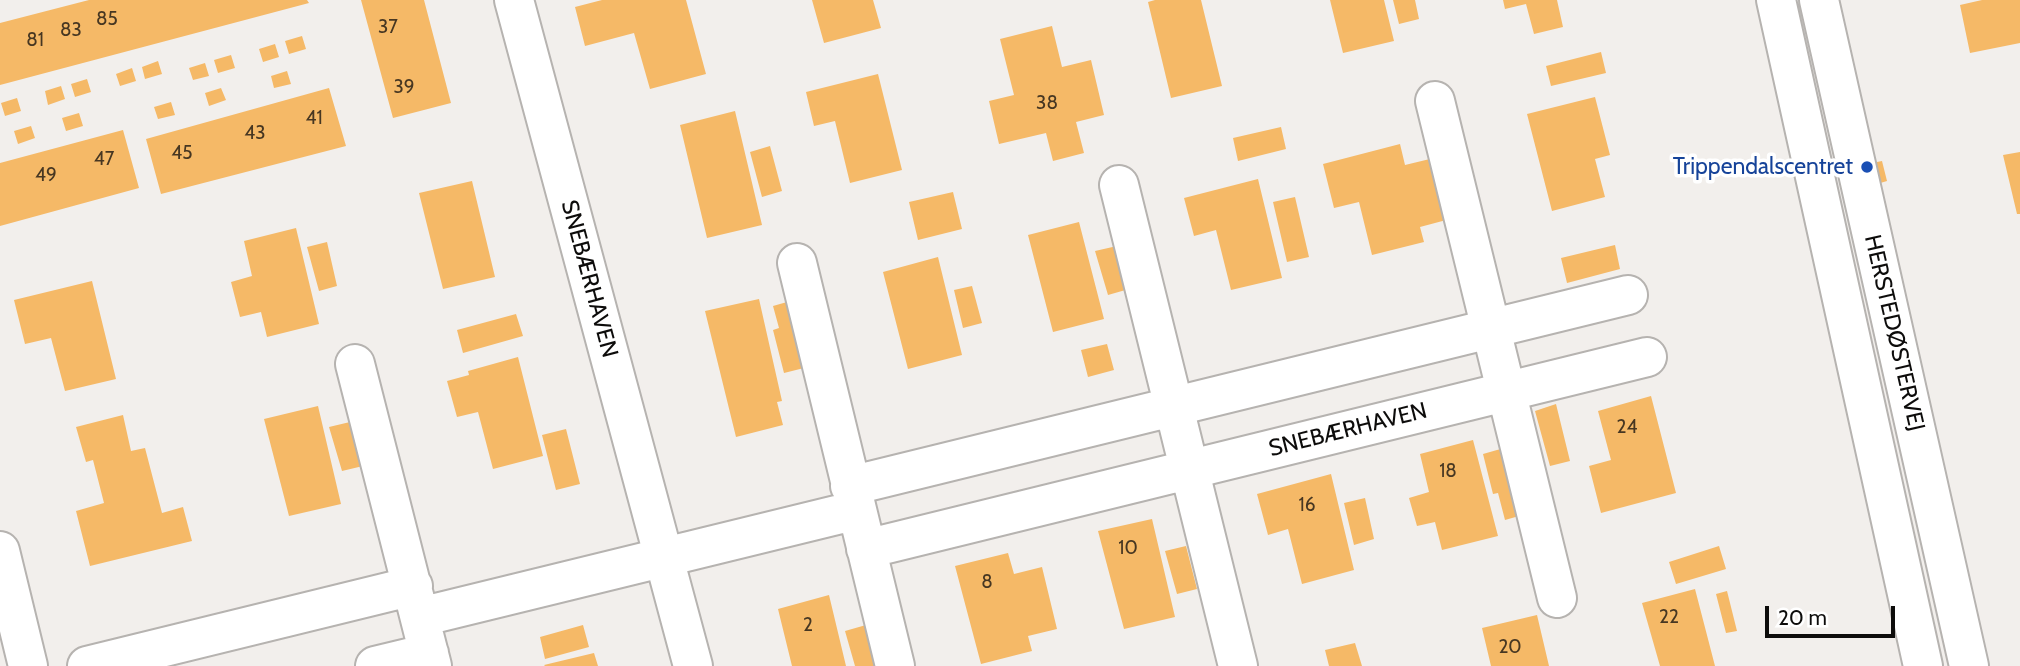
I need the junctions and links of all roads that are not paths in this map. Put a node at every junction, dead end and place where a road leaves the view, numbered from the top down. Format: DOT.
graph roads {
  1 [pos="514,0"];
  2 [pos="1776,0"];
  3 [pos="1819,0"];
  4 [pos="1435,101"];
  5 [pos="1119,185"];
  6 [pos="797,263"];
  7 [pos="1628,295"];
  8 [pos="1491,328"];
  9 [pos="1647,357"];
  10 [pos="355,363"];
  11 [pos="1506,392"];
  12 [pos="1174,406"];
  13 [pos="1189,469"];
  14 [pos="854,498"];
  15 [pos="866,549"];
  16 [pos="0,551"];
  17 [pos="664,558"];
  18 [pos="1557,598"];
  19 [pos="423,630"];
  20 [pos="28,666"];
  21 [pos="87,666"];
  22 [pos="375,666"];
  23 [pos="693,666"];
  24 [pos="895,666"];
  25 [pos="1238,666"];
  26 [pos="1923,666"];
  27 [pos="1969,666"];
  1 -- 17 [label="street, SNEBÆRHAVEN"];
  2 -- 26 [label="street, HERSTEDØSTERVEJ"];
  3 -- 27 [label="street, HERSTEDØSTERVEJ"];
  4 -- 8 [label="street"];
  5 -- 12 [label="street"];
  6 -- 14 [label="street"];
  7 -- 8 [label="street"];
  8 -- 11 [label="street"];
  8 -- 12 [label="street"];
  9 -- 11 [label="street, SNEBÆRHAVEN"];
  10 -- 19 [label="street"];
  11 -- 13 [label="street, SNEBÆRHAVEN"];
  11 -- 18 [label="street"];
  12 -- 13 [label="street"];
  12 -- 14 [label="street"];
  13 -- 15 [label="street, SNEBÆRHAVEN"];
  13 -- 25 [label="street"];
  14 -- 15 [label="street"];
  14 -- 17 [label="street"];
  15 -- 24 [label="street"];
  16 -- 20 [label="street"];
  17 -- 19 [label="street"];
  17 -- 23 [label="street, SNEBÆRHAVEN"];
  19 -- 21 [label="street"];
  19 -- 22 [label="street"];
}
